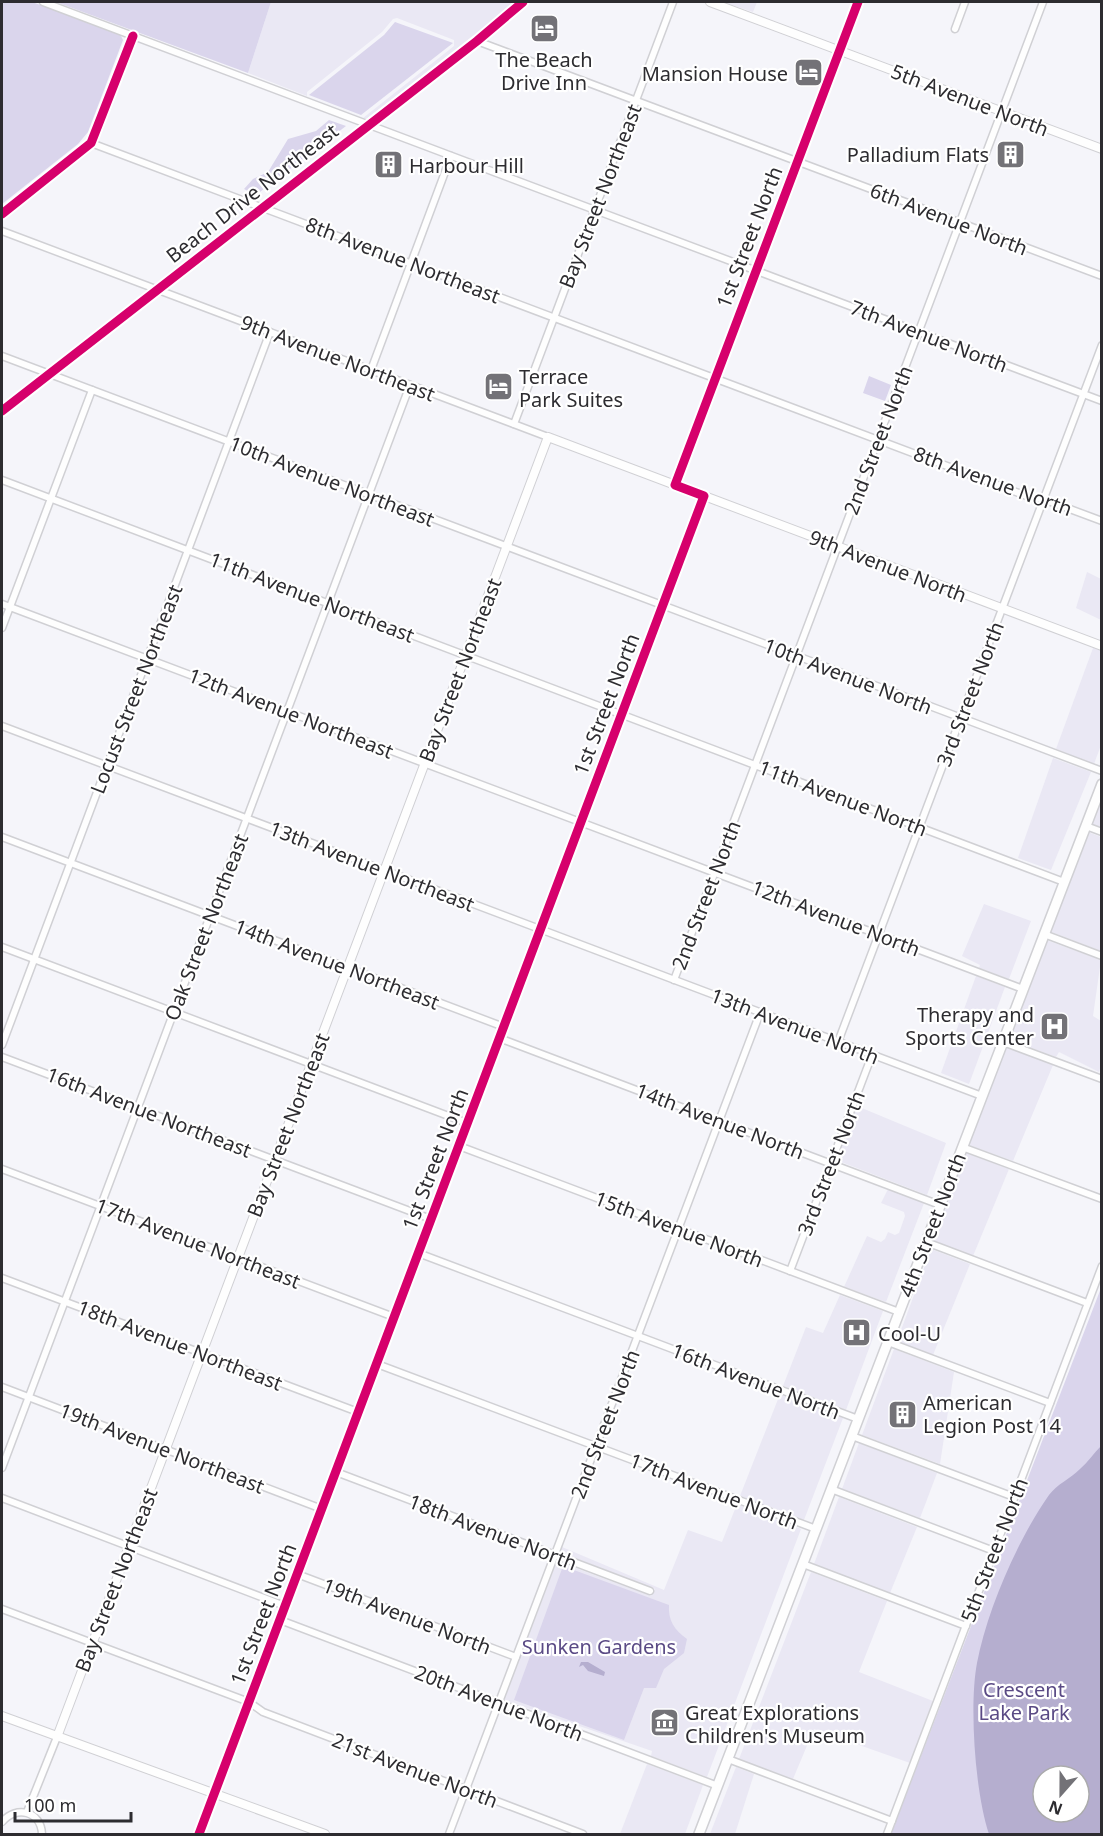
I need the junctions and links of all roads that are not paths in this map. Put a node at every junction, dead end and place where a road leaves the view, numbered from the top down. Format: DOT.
graph roads {
  1 [pos="43,2"];
  2 [pos="523,2"];
  3 [pos="673,2"];
  4 [pos="710,2"];
  5 [pos="858,2"];
  6 [pos="965,2"];
  7 [pos="1043,2"];
  8 [pos="955,29"];
  9 [pos="134,36"];
  10 [pos="477,41"];
  11 [pos="839,50"];
  12 [pos="636,101"];
  13 [pos="1002,112"];
  14 [pos="369,125"];
  15 [pos="91,142"];
  16 [pos="1101,149"];
  17 [pos="451,156"];
  18 [pos="797,161"];
  19 [pos="262,207"];
  20 [pos="595,210"];
  21 [pos="2,213"];
  22 [pos="960,223"];
  23 [pos="2,231"];
  24 [pos="411,263"];
  25 [pos="756,271"];
  26 [pos="1101,276"];
  27 [pos="157,290"];
  28 [pos="554,317"];
  29 [pos="270,332"];
  30 [pos="919,332"];
  31 [pos="1101,345"];
  32 [pos="2,356"];
  33 [pos="370,370"];
  34 [pos="50,374"];
  35 [pos="715,378"];
  36 [pos="410,385"];
  37 [pos="92,390"];
  38 [pos="1083,394"];
  39 [pos="1101,401"];
  40 [pos="2,411"];
  41 [pos="514,424"];
  42 [pos="548,437"];
  43 [pos="878,439"];
  44 [pos="229,442"];
  45 [pos="2,480"];
  46 [pos="675,485"];
  47 [pos="369,495"];
  48 [pos="704,496"];
  49 [pos="50,499"];
  50 [pos="1043,499"];
  51 [pos="1101,521"];
  52 [pos="506,546"];
  53 [pos="838,547"];
  54 [pos="188,551"];
  55 [pos="2,603"];
  56 [pos="328,604"];
  57 [pos="663,606"];
  58 [pos="10,607"];
  59 [pos="1002,609"];
  60 [pos="2,628"];
  61 [pos="1101,646"];
  62 [pos="465,656"];
  63 [pos="796,656"];
  64 [pos="147,658"];
  65 [pos="287,711"];
  66 [pos="622,714"];
  67 [pos="961,718"];
  68 [pos="2,726"];
  69 [pos="425,763"];
  70 [pos="755,765"];
  71 [pos="107,766"];
  72 [pos="1101,771"];
  73 [pos="1101,784"];
  74 [pos="247,819"];
  75 [pos="581,822"];
  76 [pos="1086,826"];
  77 [pos="920,827"];
  78 [pos="1101,832"];
  79 [pos="2,837"];
  80 [pos="70,863"];
  81 [pos="384,871"];
  82 [pos="715,873"];
  83 [pos="1064,882"];
  84 [pos="210,916"];
  85 [pos="540,930"];
  86 [pos="1044,934"];
  87 [pos="879,935"];
  88 [pos="2,948"];
  89 [pos="1101,956"];
  90 [pos="34,960"];
  91 [pos="347,968"];
  92 [pos="674,980"];
  93 [pos="1023,989"];
  94 [pos="174,1012"];
  95 [pos="760,1012"];
  96 [pos="504,1027"];
  97 [pos="500,1038"];
  98 [pos="838,1042"];
  99 [pos="1003,1042"];
  100 [pos="2,1045"];
  101 [pos="872,1055"];
  102 [pos="2,1057"];
  103 [pos="311,1064"];
  104 [pos="1101,1079"];
  105 [pos="982,1096"];
  106 [pos="137,1108"];
  107 [pos="719,1121"];
  108 [pos="467,1123"];
  109 [pos="459,1146"];
  110 [pos="963,1147"];
  111 [pos="275,1160"];
  112 [pos="831,1163"];
  113 [pos="2,1168"];
  114 [pos="1101,1200"];
  115 [pos="940,1204"];
  116 [pos="100,1206"];
  117 [pos="431,1219"];
  118 [pos="678,1229"];
  119 [pos="926,1242"];
  120 [pos="418,1253"];
  121 [pos="238,1258"];
  122 [pos="1101,1266"];
  123 [pos="790,1271"];
  124 [pos="2,1278"];
  125 [pos="64,1301"];
  126 [pos="1087,1304"];
  127 [pos="899,1312"];
  128 [pos="394,1317"];
  129 [pos="638,1336"];
  130 [pos="888,1342"];
  131 [pos="202,1353"];
  132 [pos="377,1364"];
  133 [pos="2,1387"];
  134 [pos="28,1397"];
  135 [pos="1050,1403"];
  136 [pos="358,1412"];
  137 [pos="858,1419"];
  138 [pos="852,1436"];
  139 [pos="596,1446"];
  140 [pos="165,1450"];
  141 [pos="2,1468"];
  142 [pos="336,1472"];
  143 [pos="831,1490"];
  144 [pos="1014,1497"];
  145 [pos="2,1498"];
  146 [pos="322,1509"];
  147 [pos="816,1530"];
  148 [pos="129,1546"];
  149 [pos="994,1551"];
  150 [pos="555,1555"];
  151 [pos="802,1564"];
  152 [pos="297,1575"];
  153 [pos="650,1591"];
  154 [pos="285,1606"];
  155 [pos="2,1609"];
  156 [pos="280,1620"];
  157 [pos="966,1626"];
  158 [pos="92,1643"];
  159 [pos="516,1657"];
  160 [pos="249,1702"];
  161 [pos="499,1703"];
  162 [pos="2,1716"];
  163 [pos="57,1737"];
  164 [pos="728,1759"];
  165 [pos="718,1786"];
  166 [pos="466,1790"];
  167 [pos="214,1793"];
  168 [pos="27,1812"];
  169 [pos="892,1821"];
  170 [pos="2,1822"];
  171 [pos="42,1834"];
  172 [pos="199,1834"];
  173 [pos="325,1834"];
  174 [pos="449,1834"];
  175 [pos="583,1834"];
  176 [pos="699,1834"];
  177 [pos="887,1834"];
  1 -- 9 [label="street, 7th Avenue North"];
  2 -- 10 [label="street, Beach Drive Northeast"];
  3 -- 12 [label="street, Bay Street Northeast"];
  4 -- 11 [label="street, 5th Avenue North"];
  5 -- 11 [label="street, 1st Street North"];
  6 -- 8 [label="street"];
  7 -- 13 [label="street, 2nd Street North"];
  9 -- 14 [label="street, 7th Avenue North"];
  9 -- 15 [label="street"];
  10 -- 12 [label="street, 6th Avenue North"];
  10 -- 14 [label="street, Beach Drive Northeast"];
  11 -- 13 [label="street, 5th Avenue North"];
  11 -- 18 [label="street, 1st Street North"];
  12 -- 18 [label="street, 6th Avenue North"];
  12 -- 20 [label="street, Bay Street Northeast"];
  13 -- 16 [label="street, 5th Avenue North"];
  13 -- 22 [label="street, 2nd Street North"];
  14 -- 17 [label="street, 7th Avenue North"];
  14 -- 19 [label="street, Beach Drive Northeast"];
  15 -- 19 [label="street, 8th Avenue Northeast"];
  15 -- 21 [label="street"];
  17 -- 20 [label="street, 7th Avenue North"];
  17 -- 24 [label="street"];
  18 -- 22 [label="street, 6th Avenue North"];
  18 -- 25 [label="street, 1st Street North"];
  19 -- 24 [label="street, 8th Avenue Northeast"];
  19 -- 27 [label="street, Beach Drive Northeast"];
  20 -- 25 [label="street, 7th Avenue North"];
  20 -- 28 [label="street, Bay Street Northeast"];
  22 -- 26 [label="street, 6th Avenue North"];
  22 -- 30 [label="street, 2nd Street North"];
  23 -- 27 [label="street, 9th Avenue Northeast"];
  24 -- 28 [label="street, 8th Avenue Northeast"];
  24 -- 33 [label="street"];
  25 -- 30 [label="street, 7th Avenue North"];
  25 -- 35 [label="street, 1st Street North"];
  27 -- 29 [label="street, 9th Avenue Northeast"];
  27 -- 34 [label="street, Beach Drive Northeast"];
  28 -- 35 [label="street, 8th Avenue Northeast"];
  28 -- 41 [label="street, Bay Street Northeast"];
  29 -- 33 [label="street, 9th Avenue Northeast"];
  29 -- 44 [label="street, Locust Street Northeast"];
  30 -- 38 [label="street, 7th Avenue North"];
  30 -- 43 [label="street, 2nd Street North"];
  31 -- 38 [label="street, 3rd Street North"];
  32 -- 34 [label="street, 10th Avenue Northeast"];
  33 -- 36 [label="street, 9th Avenue Northeast"];
  34 -- 37 [label="street, 10th Avenue Northeast"];
  34 -- 40 [label="street, Beach Drive Northeast"];
  35 -- 43 [label="street, 8th Avenue North"];
  35 -- 46 [label="street, 1st Street North"];
  36 -- 41 [label="street, 9th Avenue Northeast"];
  36 -- 47 [label="street, Oak Street Northeast"];
  37 -- 44 [label="street, 10th Avenue Northeast"];
  37 -- 49 [label="street"];
  38 -- 39 [label="street, 7th Avenue North"];
  38 -- 50 [label="street, 3rd Street North"];
  41 -- 42 [label="street, 9th Avenue Northeast"];
  42 -- 46 [label="street, 9th Avenue Northeast"];
  42 -- 52 [label="street, Bay Street Northeast"];
  43 -- 50 [label="street, 8th Avenue North"];
  43 -- 53 [label="street, 2nd Street North"];
  44 -- 47 [label="street, 10th Avenue Northeast"];
  44 -- 54 [label="street, Locust Street Northeast"];
  45 -- 49 [label="street, 11th Avenue Northeast"];
  46 -- 48 [label="street, 9th Avenue North"];
  47 -- 52 [label="street, 10th Avenue Northeast"];
  47 -- 56 [label="street, Oak Street Northeast"];
  48 -- 53 [label="street, 9th Avenue North"];
  48 -- 57 [label="street, 1st Street North"];
  49 -- 54 [label="street, 11th Avenue Northeast"];
  49 -- 58 [label="street"];
  50 -- 51 [label="street, 8th Avenue North"];
  50 -- 59 [label="street, 3rd Street North"];
  52 -- 57 [label="street, 10th Avenue Northeast"];
  52 -- 62 [label="street, Bay Street Northeast"];
  53 -- 59 [label="street, 9th Avenue North"];
  53 -- 63 [label="street, 2nd Street North"];
  54 -- 56 [label="street, 11th Avenue Northeast"];
  54 -- 64 [label="street, Locust Street Northeast"];
  55 -- 58 [label="street, 12th Avenue Northeast"];
  56 -- 62 [label="street, 11th Avenue Northeast"];
  56 -- 65 [label="street, Oak Street Northeast"];
  57 -- 63 [label="street, 10th Avenue North"];
  57 -- 66 [label="street, 1st Street North"];
  58 -- 60 [label="street"];
  58 -- 64 [label="street, 12th Avenue Northeast"];
  59 -- 61 [label="street, 9th Avenue North"];
  59 -- 67 [label="street, 3rd Street North"];
  62 -- 66 [label="street, 11th Avenue Northeast"];
  62 -- 69 [label="street, Bay Street Northeast"];
  63 -- 67 [label="street, 10th Avenue North"];
  63 -- 70 [label="street, 2nd Street North"];
  64 -- 65 [label="street, 12th Avenue Northeast"];
  64 -- 71 [label="street, Locust Street Northeast"];
  65 -- 69 [label="street, 12th Avenue Northeast"];
  65 -- 74 [label="street, Oak Street Northeast"];
  66 -- 70 [label="street, 11th Avenue North"];
  66 -- 75 [label="street, 1st Street North"];
  67 -- 72 [label="street, 10th Avenue North"];
  67 -- 77 [label="street, 3rd Street North"];
  68 -- 71 [label="street, 13th Avenue Northeast"];
  69 -- 75 [label="street, 12th Avenue Northeast"];
  69 -- 81 [label="street, Bay Street Northeast"];
  70 -- 77 [label="street, 11th Avenue North"];
  70 -- 82 [label="street, 2nd Street North"];
  71 -- 74 [label="street, 13th Avenue Northeast"];
  71 -- 80 [label="street, Locust Street Northeast"];
  73 -- 76 [label="main road, 4th Street North"];
  74 -- 81 [label="street, 13th Avenue Northeast"];
  74 -- 84 [label="street, Oak Street Northeast"];
  75 -- 82 [label="street, 12th Avenue North"];
  75 -- 85 [label="street, 1st Street North"];
  76 -- 78 [label="street"];
  76 -- 83 [label="main road, 4th Street North"];
  77 -- 83 [label="street, 11th Avenue North"];
  77 -- 87 [label="street, 3rd Street North"];
  79 -- 80 [label="street, 14th Avenue Northeast"];
  80 -- 84 [label="street, 14th Avenue Northeast"];
  80 -- 90 [label="street, Locust Street Northeast"];
  81 -- 85 [label="street, 13th Avenue Northeast"];
  81 -- 91 [label="street, Bay Street Northeast"];
  82 -- 87 [label="street, 12th Avenue North"];
  82 -- 92 [label="street, 2nd Street North"];
  83 -- 86 [label="main road, 4th Street North"];
  84 -- 91 [label="street, 14th Avenue Northeast"];
  84 -- 94 [label="street, Oak Street Northeast"];
  85 -- 92 [label="street, 13th Avenue North"];
  85 -- 96 [label="street, 1st Street North"];
  86 -- 89 [label="street"];
  86 -- 93 [label="main road, 4th Street North"];
  87 -- 93 [label="street, 12th Avenue North"];
  87 -- 98 [label="street, 3rd Street North"];
  88 -- 90 [label="street"];
  90 -- 94 [label="street"];
  90 -- 100 [label="street, Locust Street Northeast"];
  91 -- 96 [label="street, 14th Avenue Northeast"];
  91 -- 103 [label="street, Bay Street Northeast"];
  92 -- 95 [label="street, 13th Avenue North"];
  93 -- 99 [label="main road, 4th Street North"];
  94 -- 103 [label="street"];
  94 -- 106 [label="street, Oak Street Northeast"];
  95 -- 98 [label="street, 13th Avenue North"];
  95 -- 107 [label="street, 2nd Street North"];
  96 -- 97 [label="street, 1st Street North"];
  97 -- 107 [label="street, 14th Avenue North"];
  97 -- 108 [label="street, 1st Street North"];
  98 -- 101 [label="street, 13th Avenue North"];
  99 -- 104 [label="street"];
  99 -- 105 [label="main road, 4th Street North"];
  101 -- 105 [label="street, 13th Avenue North"];
  101 -- 112 [label="street, 3rd Street North"];
  102 -- 106 [label="street, 16th Avenue Northeast"];
  103 -- 108 [label="street"];
  103 -- 111 [label="street, Bay Street Northeast"];
  105 -- 110 [label="main road, 4th Street North"];
  106 -- 111 [label="street, 16th Avenue Northeast"];
  106 -- 116 [label="street, Oak Street Northeast"];
  107 -- 112 [label="street, 14th Avenue North"];
  107 -- 118 [label="street, 2nd Street North"];
  108 -- 109 [label="street, 1st Street North"];
  109 -- 117 [label="street, 1st Street North"];
  109 -- 118 [label="street, 15th Avenue North"];
  110 -- 114 [label="street"];
  110 -- 115 [label="main road, 4th Street North"];
  111 -- 117 [label="street, 16th Avenue Northeast"];
  111 -- 121 [label="street, Bay Street Northeast"];
  112 -- 115 [label="street, 14th Avenue North"];
  112 -- 123 [label="street, 3rd Street North"];
  113 -- 116 [label="street, 17th Avenue Northeast"];
  115 -- 119 [label="main road, 4th Street North"];
  116 -- 121 [label="street, 17th Avenue Northeast"];
  116 -- 125 [label="street, Oak Street Northeast"];
  117 -- 120 [label="street, 1st Street North"];
  118 -- 123 [label="street, 15th Avenue North"];
  118 -- 129 [label="street, 2nd Street North"];
  119 -- 126 [label="street"];
  119 -- 127 [label="main road, 4th Street North"];
  120 -- 128 [label="street, 1st Street North"];
  120 -- 129 [label="street, 16th Avenue North"];
  121 -- 128 [label="street, 17th Avenue Northeast"];
  121 -- 131 [label="street, Bay Street Northeast"];
  122 -- 126 [label="street, 5th Street North"];
  123 -- 127 [label="street, 15th Avenue North"];
  124 -- 125 [label="street, 18th Avenue Northeast"];
  125 -- 131 [label="street, 18th Avenue Northeast"];
  125 -- 134 [label="street, Oak Street Northeast"];
  126 -- 135 [label="street, 5th Street North"];
  127 -- 130 [label="main road, 4th Street North"];
  128 -- 132 [label="street, 1st Street North"];
  129 -- 137 [label="street, 16th Avenue North"];
  129 -- 139 [label="street, 2nd Street North"];
  130 -- 135 [label="street"];
  130 -- 137 [label="main road, 4th Street North"];
  131 -- 136 [label="street, 18th Avenue Northeast"];
  131 -- 140 [label="street, Bay Street Northeast"];
  132 -- 136 [label="street, 1st Street North"];
  132 -- 139 [label="street, 17th Avenue North"];
  133 -- 134 [label="street, 19th Avenue Northeast"];
  134 -- 140 [label="street, 19th Avenue Northeast"];
  134 -- 141 [label="street, Oak Street Northeast"];
  135 -- 144 [label="street, 5th Street North"];
  136 -- 142 [label="street, 1st Street North"];
  137 -- 138 [label="main road, 4th Street North"];
  138 -- 143 [label="main road, 4th Street North"];
  138 -- 144 [label="street, 16th Avenue North"];
  139 -- 147 [label="street, 17th Avenue North"];
  139 -- 150 [label="street, 2nd Street North"];
  140 -- 146 [label="street, 19th Avenue Northeast"];
  140 -- 148 [label="street, Bay Street Northeast"];
  142 -- 146 [label="street, 1st Street North"];
  142 -- 150 [label="street, 18th Avenue North"];
  143 -- 147 [label="main road, 4th Street North"];
  143 -- 149 [label="street"];
  144 -- 149 [label="street, 5th Street North"];
  145 -- 148 [label="street"];
  146 -- 152 [label="street, 1st Street North"];
  147 -- 151 [label="main road, 4th Street North"];
  148 -- 154 [label="street"];
  148 -- 158 [label="street, Bay Street Northeast"];
  149 -- 157 [label="street, 5th Street North"];
  150 -- 153 [label="street, 18th Avenue North"];
  150 -- 159 [label="street, 2nd Street North"];
  151 -- 157 [label="street"];
  151 -- 164 [label="main road, 4th Street North"];
  152 -- 154 [label="street, 1st Street North"];
  152 -- 159 [label="street, 19th Avenue North"];
  154 -- 156 [label="street, 1st Street North"];
  155 -- 158 [label="street, 21st Avenue North"];
  156 -- 160 [label="street, 1st Street North"];
  156 -- 161 [label="street, 20th Avenue North"];
  157 -- 169 [label="street, 5th Street North"];
  158 -- 160 [label="street, 21st Avenue North"];
  158 -- 163 [label="street, Bay Street Northeast"];
  159 -- 161 [label="street, 2nd Street North"];
  160 -- 166 [label="street, 21st Avenue North"];
  160 -- 167 [label="street, 1st Street North"];
  161 -- 165 [label="street, 20th Avenue North"];
  161 -- 166 [label="street, 2nd Street North"];
  162 -- 163 [label="street"];
  163 -- 167 [label="street"];
  163 -- 168 [label="street, Bay Street Northeast"];
  164 -- 165 [label="main road, 4th Street North"];
  164 -- 169 [label="street"];
  165 -- 176 [label="main road, 4th Street North"];
  166 -- 174 [label="street, 2nd Street North"];
  166 -- 175 [label="street, 21st Avenue North"];
  167 -- 172 [label="street, 1st Street North"];
  167 -- 173 [label="street"];
  168 -- 170 [label="street"];
  168 -- 171 [label="street"];
  169 -- 177 [label="street, 5th Street North"];
}
